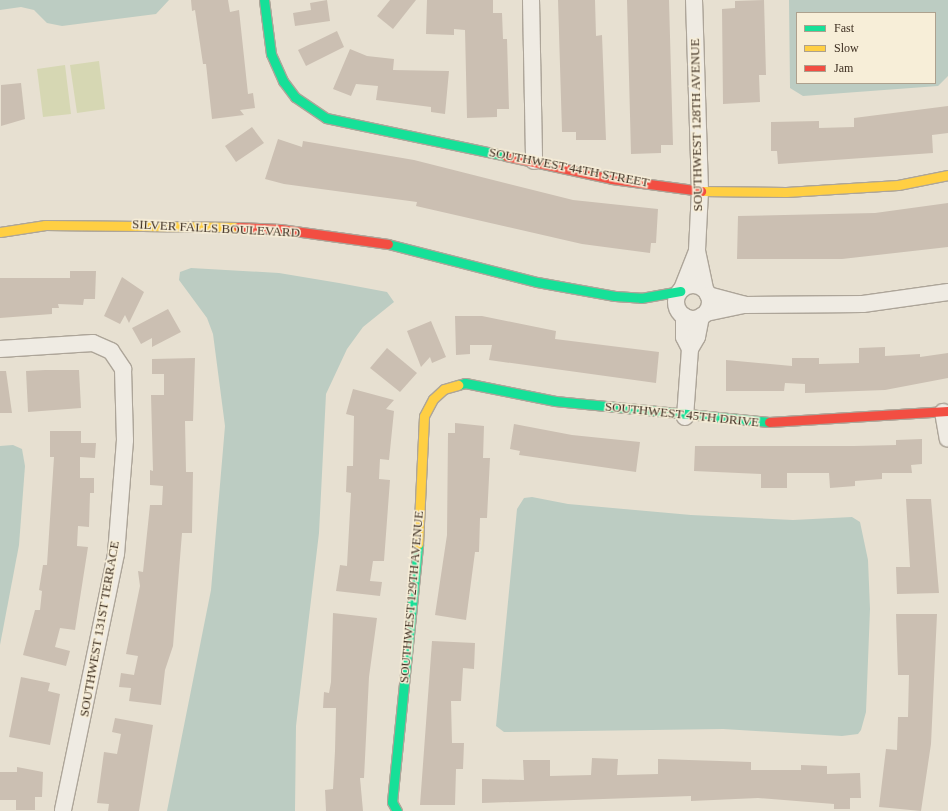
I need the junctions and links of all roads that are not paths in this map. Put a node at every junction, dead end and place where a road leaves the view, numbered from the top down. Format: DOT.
graph roads {
  1 [pos="264,0"];
  2 [pos="531,0"];
  3 [pos="694,0"];
  4 [pos="534,161"];
  5 [pos="948,175"];
  6 [pos="700,191"];
  7 [pos="0,232"];
  8 [pos="697,251"];
  9 [pos="681,290"];
  10 [pos="948,292"];
  11 [pos="707,293"];
  12 [pos="641,298"];
  13 [pos="745,305"];
  14 [pos="681,313"];
  15 [pos="704,315"];
  16 [pos="0,349"];
  17 [pos="690,349"];
  18 [pos="444,389"];
  19 [pos="946,412"];
  20 [pos="685,417"];
  21 [pos="948,439"];
  22 [pos="63,811"];
  23 [pos="397,811"];
  1 -- 4 [label="street, SOUTHWEST 44TH STREET"];
  2 -- 4 [label="street"];
  3 -- 6 [label="street, SOUTHWEST 128TH AVENUE"];
  4 -- 6 [label="street, SOUTHWEST 44TH STREET"];
  5 -- 6 [label="street, SOUTHWEST 44TH STREET"];
  6 -- 8 [label="street, SOUTHWEST 128TH AVENUE"];
  7 -- 12 [label="street, SILVER FALLS BOULEVARD"];
  8 -- 9 [label="street, SOUTHWEST 128TH AVENUE"];
  8 -- 11 [label="street, SOUTHWEST 128TH AVENUE"];
  9 -- 11 [label="street"];
  9 -- 12 [label="street, SILVER FALLS BOULEVARD"];
  9 -- 14 [label="street, SOUTHWEST 128TH AVENUE"];
  10 -- 13 [label="street"];
  11 -- 13 [label="street"];
  11 -- 15 [label="street, SOUTHWEST 128TH AVENUE"];
  12 -- 14 [label="street, SILVER FALLS BOULEVARD"];
  13 -- 15 [label="street"];
  14 -- 15 [label="street, SILVER FALLS BOULEVARD"];
  14 -- 17 [label="street, SOUTHWEST 128TH AVENUE"];
  15 -- 17 [label="street, SOUTHWEST 128TH AVENUE"];
  16 -- 22 [label="street, SOUTHWEST 131ST TERRACE"];
  17 -- 20 [label="street"];
  18 -- 20 [label="street, SOUTHWEST 45TH DRIVE"];
  18 -- 23 [label="street, SOUTHWEST 129TH AVENUE"];
  19 -- 20 [label="street, SOUTHWEST 45TH DRIVE"];
  19 -- 21 [label="street"];
}
